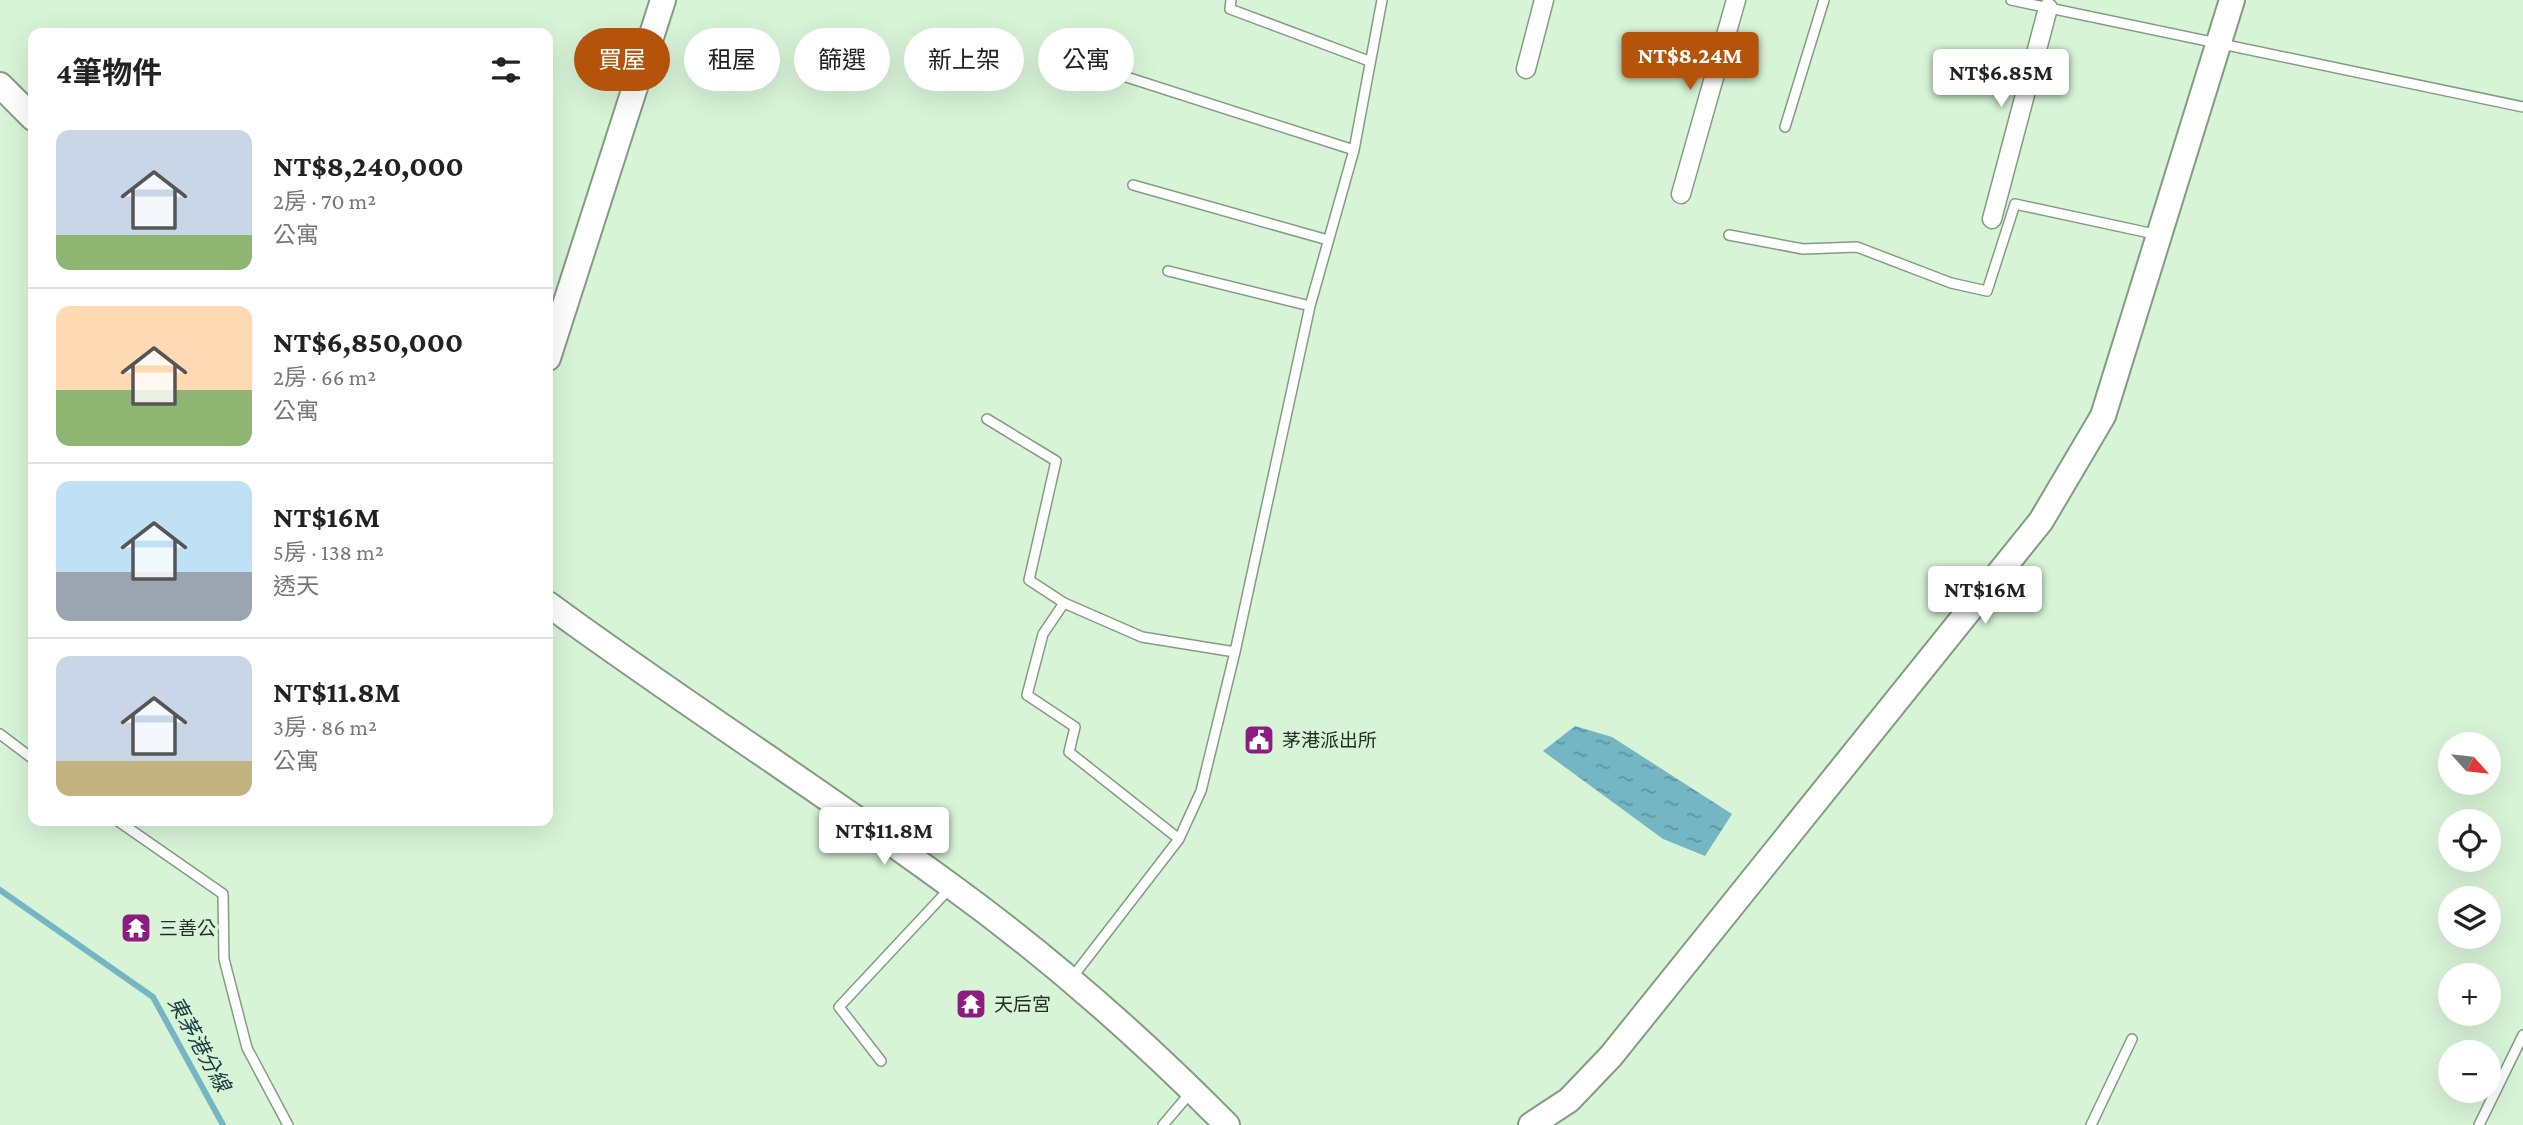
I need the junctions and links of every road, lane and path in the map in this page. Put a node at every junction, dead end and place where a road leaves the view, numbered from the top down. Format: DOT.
graph roads {
  1 [pos="663,0"];
  2 [pos="1231,0"];
  3 [pos="1382,0"];
  4 [pos="1544,0"];
  5 [pos="1736,0"];
  6 [pos="1824,0"];
  7 [pos="2011,0"];
  8 [pos="2232,0"];
  9 [pos="2048,8"];
  10 [pos="2220,45"];
  11 [pos="1369,61"];
  12 [pos="1526,69"];
  13 [pos="1134,79"];
  14 [pos="0,85"];
  15 [pos="2523,107"];
  16 [pos="28,113"];
  17 [pos="1785,127"];
  18 [pos="1354,150"];
  19 [pos="1133,185"];
  20 [pos="1681,194"];
  21 [pos="1992,219"];
  22 [pos="1729,235"];
  23 [pos="2161,235"];
  24 [pos="1328,240"];
  25 [pos="1168,271"];
  26 [pos="1310,306"];
  27 [pos="553,342"];
  28 [pos="987,419"];
  29 [pos="1064,603"];
  30 [pos="553,608"];
  31 [pos="1235,652"];
  32 [pos="0,734"];
  33 [pos="28,755"];
  34 [pos="125,826"];
  35 [pos="1179,839"];
  36 [pos="952,886"];
  37 [pos="1070,980"];
  38 [pos="2523,1035"];
  39 [pos="2132,1040"];
  40 [pos="881,1061"];
  41 [pos="1192,1090"];
  42 [pos="288,1125"];
  43 [pos="1163,1125"];
  44 [pos="1226,1125"];
  45 [pos="1531,1125"];
  46 [pos="2091,1125"];
  47 [pos="2479,1125"];
  1 -- 27 [label="street"];
  2 -- 11 [label="lane"];
  3 -- 11 [label="lane"];
  4 -- 12 [label="street"];
  5 -- 20 [label="street"];
  6 -- 17 [label="lane"];
  7 -- 9 [label="lane"];
  8 -- 10 [label="street"];
  9 -- 10 [label="lane"];
  9 -- 21 [label="street"];
  10 -- 15 [label="lane"];
  10 -- 23 [label="street"];
  11 -- 18 [label="lane"];
  13 -- 18 [label="lane"];
  14 -- 16 [label="street"];
  18 -- 24 [label="lane"];
  19 -- 24 [label="lane"];
  22 -- 23 [label="lane"];
  23 -- 45 [label="street"];
  24 -- 26 [label="lane"];
  25 -- 26 [label="lane"];
  26 -- 31 [label="lane"];
  28 -- 29 [label="lane"];
  29 -- 31 [label="lane"];
  29 -- 35 [label="lane"];
  30 -- 36 [label="street"];
  31 -- 35 [label="lane"];
  32 -- 33 [label="lane"];
  34 -- 42 [label="lane"];
  35 -- 37 [label="lane"];
  36 -- 37 [label="street"];
  36 -- 40 [label="lane"];
  37 -- 41 [label="street"];
  38 -- 47 [label="lane"];
  39 -- 46 [label="lane"];
  41 -- 43 [label="lane"];
  41 -- 44 [label="street"];
}
